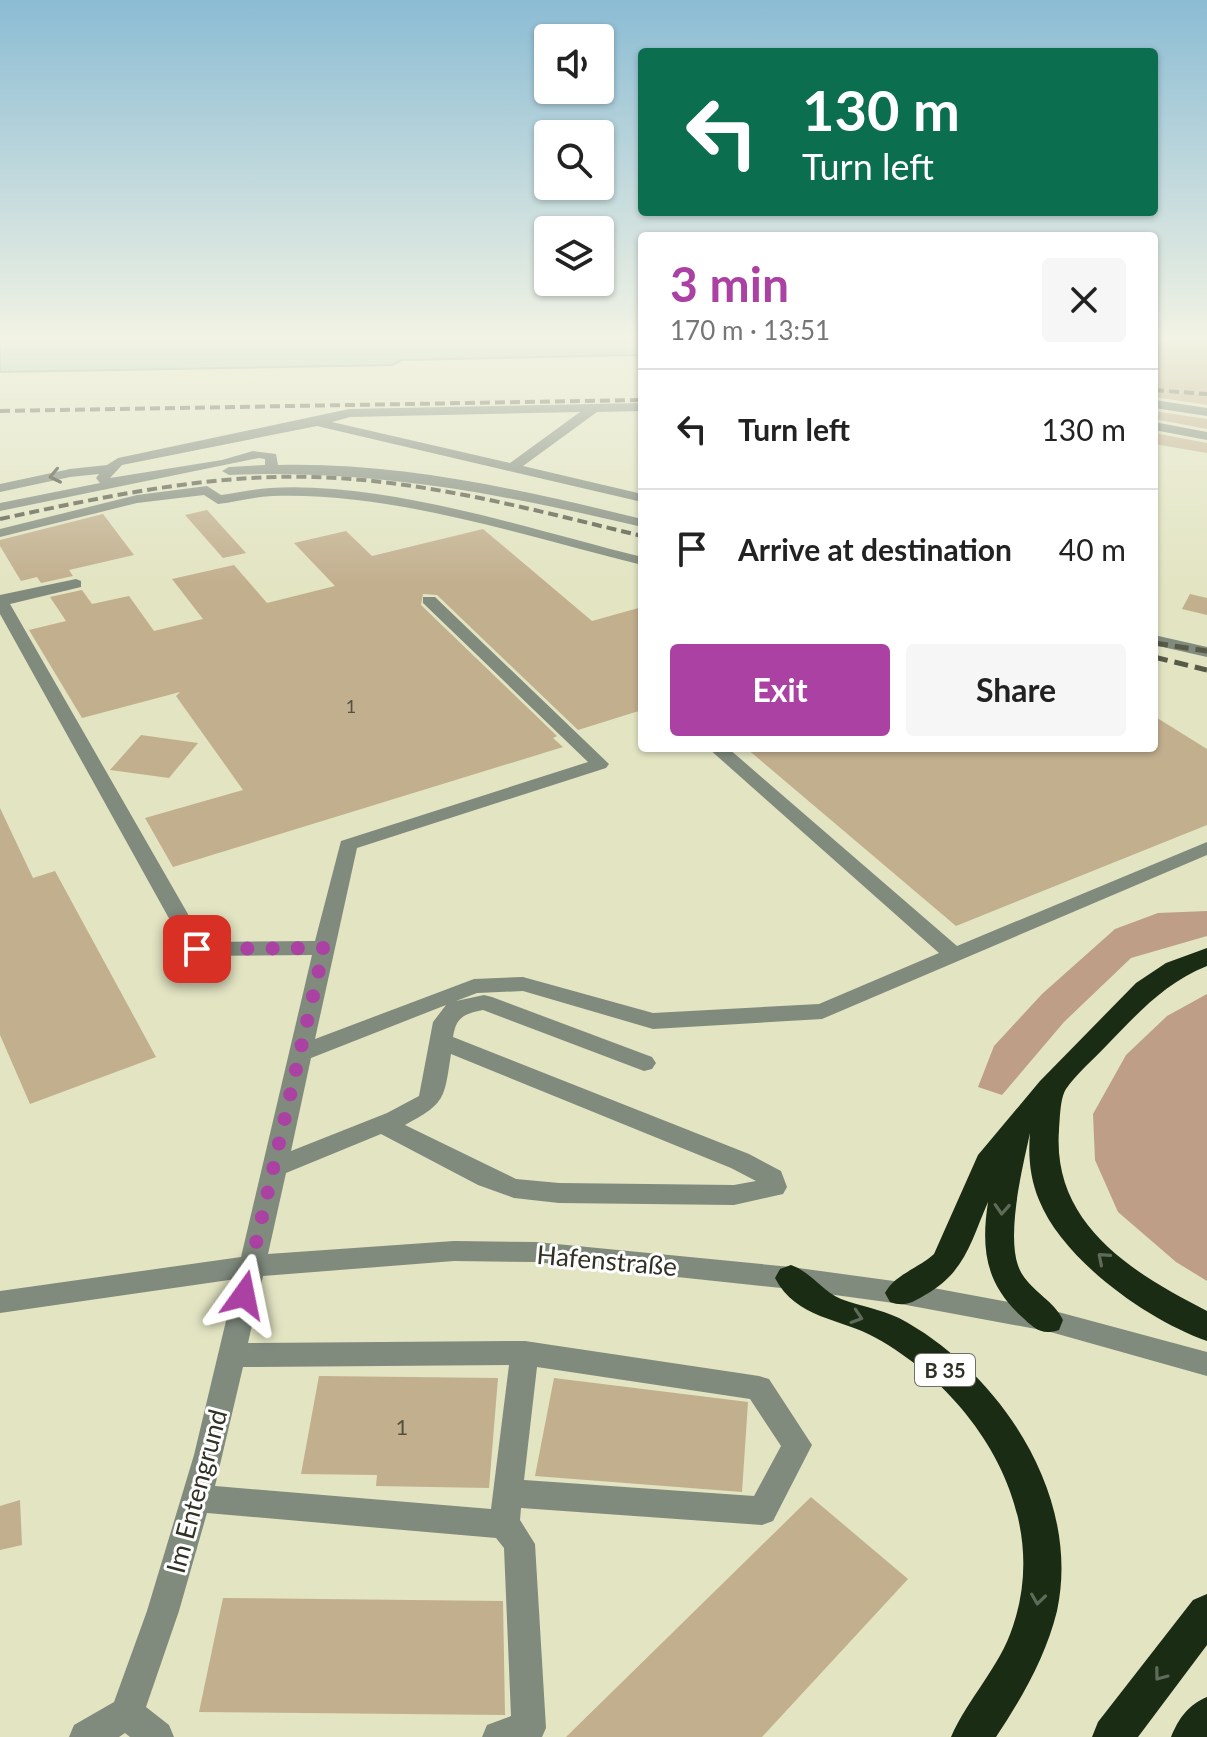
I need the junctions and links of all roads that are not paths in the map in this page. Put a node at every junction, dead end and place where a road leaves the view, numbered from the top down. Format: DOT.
graph roads {
  1 [pos="320,421"];
  2 [pos="576,421"];
  3 [pos="317,422"];
  4 [pos="1158,427"];
  5 [pos="1207,436"];
  6 [pos="512,468"];
  7 [pos="112,469"];
  8 [pos="108,485"];
  9 [pos="0,488"];
  10 [pos="638,497"];
  11 [pos="0,507"];
  12 [pos="638,522"];
  13 [pos="0,533"];
  14 [pos="638,560"];
  15 [pos="76,584"];
  16 [pos="0,600"];
  17 [pos="429,600"];
  18 [pos="1158,641"];
  19 [pos="1207,652"];
  20 [pos="722,752"];
  21 [pos="1207,848"];
  22 [pos="322,955"];
  23 [pos="954,955"];
  24 [pos="1207,956"];
  25 [pos="439,1040"];
  26 [pos="299,1054"];
  27 [pos="644,1063"];
  28 [pos="1050,1088"];
  29 [pos="382,1124"];
  30 [pos="1016,1132"];
  31 [pos="272,1168"];
  32 [pos="251,1266"];
  33 [pos="791,1278"];
  34 [pos="901,1293"];
  35 [pos="0,1302"];
  36 [pos="1047,1320"];
  37 [pos="1207,1327"];
  38 [pos="525,1353"];
  39 [pos="231,1355"];
  40 [pos="1207,1364"];
  41 [pos="196,1498"];
  42 [pos="506,1508"];
  43 [pos="1207,1613"];
  44 [pos="127,1713"];
  45 [pos="1207,1717"];
  46 [pos="86,1737"];
  47 [pos="157,1737"];
  48 [pos="499,1737"];
  49 [pos="972,1737"];
  50 [pos="1113,1737"];
  51 [pos="1192,1737"];
  1 -- 3 [label="street"];
  2 -- 6 [label="street"];
  3 -- 6 [label="street"];
  3 -- 7 [label="street"];
  4 -- 5 [label="street"];
  6 -- 10 [label="street"];
  7 -- 8 [label="street"];
  7 -- 9 [label="street, one-way"];
  8 -- 11 [label="street"];
  8 -- 12 [label="street"];
  13 -- 14 [label="street"];
  15 -- 16 [label="street"];
  16 -- 22 [label="street"];
  17 -- 22 [label="street, Im Entengrund"];
  18 -- 19 [label="street"];
  20 -- 23 [label="street"];
  21 -- 23 [label="street"];
  22 -- 26 [label="street, Im Entengrund"];
  23 -- 26 [label="street"];
  24 -- 28 [label="highway"];
  25 -- 27 [label="street"];
  25 -- 29 [label="street"];
  25 -- 29 [label="street"];
  26 -- 31 [label="street, Im Entengrund"];
  28 -- 30 [label="highway"];
  37 -- 28 [label="highway, one-way"];
  29 -- 31 [label="street"];
  30 -- 34 [label="highway"];
  30 -- 36 [label="highway, one-way"];
  31 -- 32 [label="street, Im Entengrund"];
  32 -- 33 [label="street, Hafenstraße"];
  32 -- 35 [label="street, Hafenstraße"];
  32 -- 39 [label="street, Im Entengrund"];
  33 -- 34 [label="street, Hafenstraße"];
  33 -- 49 [label="highway, B 35, one-way"];
  34 -- 36 [label="street, Hafenstraße"];
  36 -- 40 [label="street, Hafenstraße"];
  38 -- 39 [label="street"];
  38 -- 42 [label="street"];
  38 -- 42 [label="street"];
  39 -- 41 [label="street, Im Entengrund"];
  41 -- 42 [label="street"];
  41 -- 44 [label="street, Im Entengrund"];
  42 -- 48 [label="street"];
  43 -- 50 [label="highway, one-way"];
  44 -- 46 [label="street"];
  44 -- 47 [label="street"];
  45 -- 51 [label="highway"];
}
